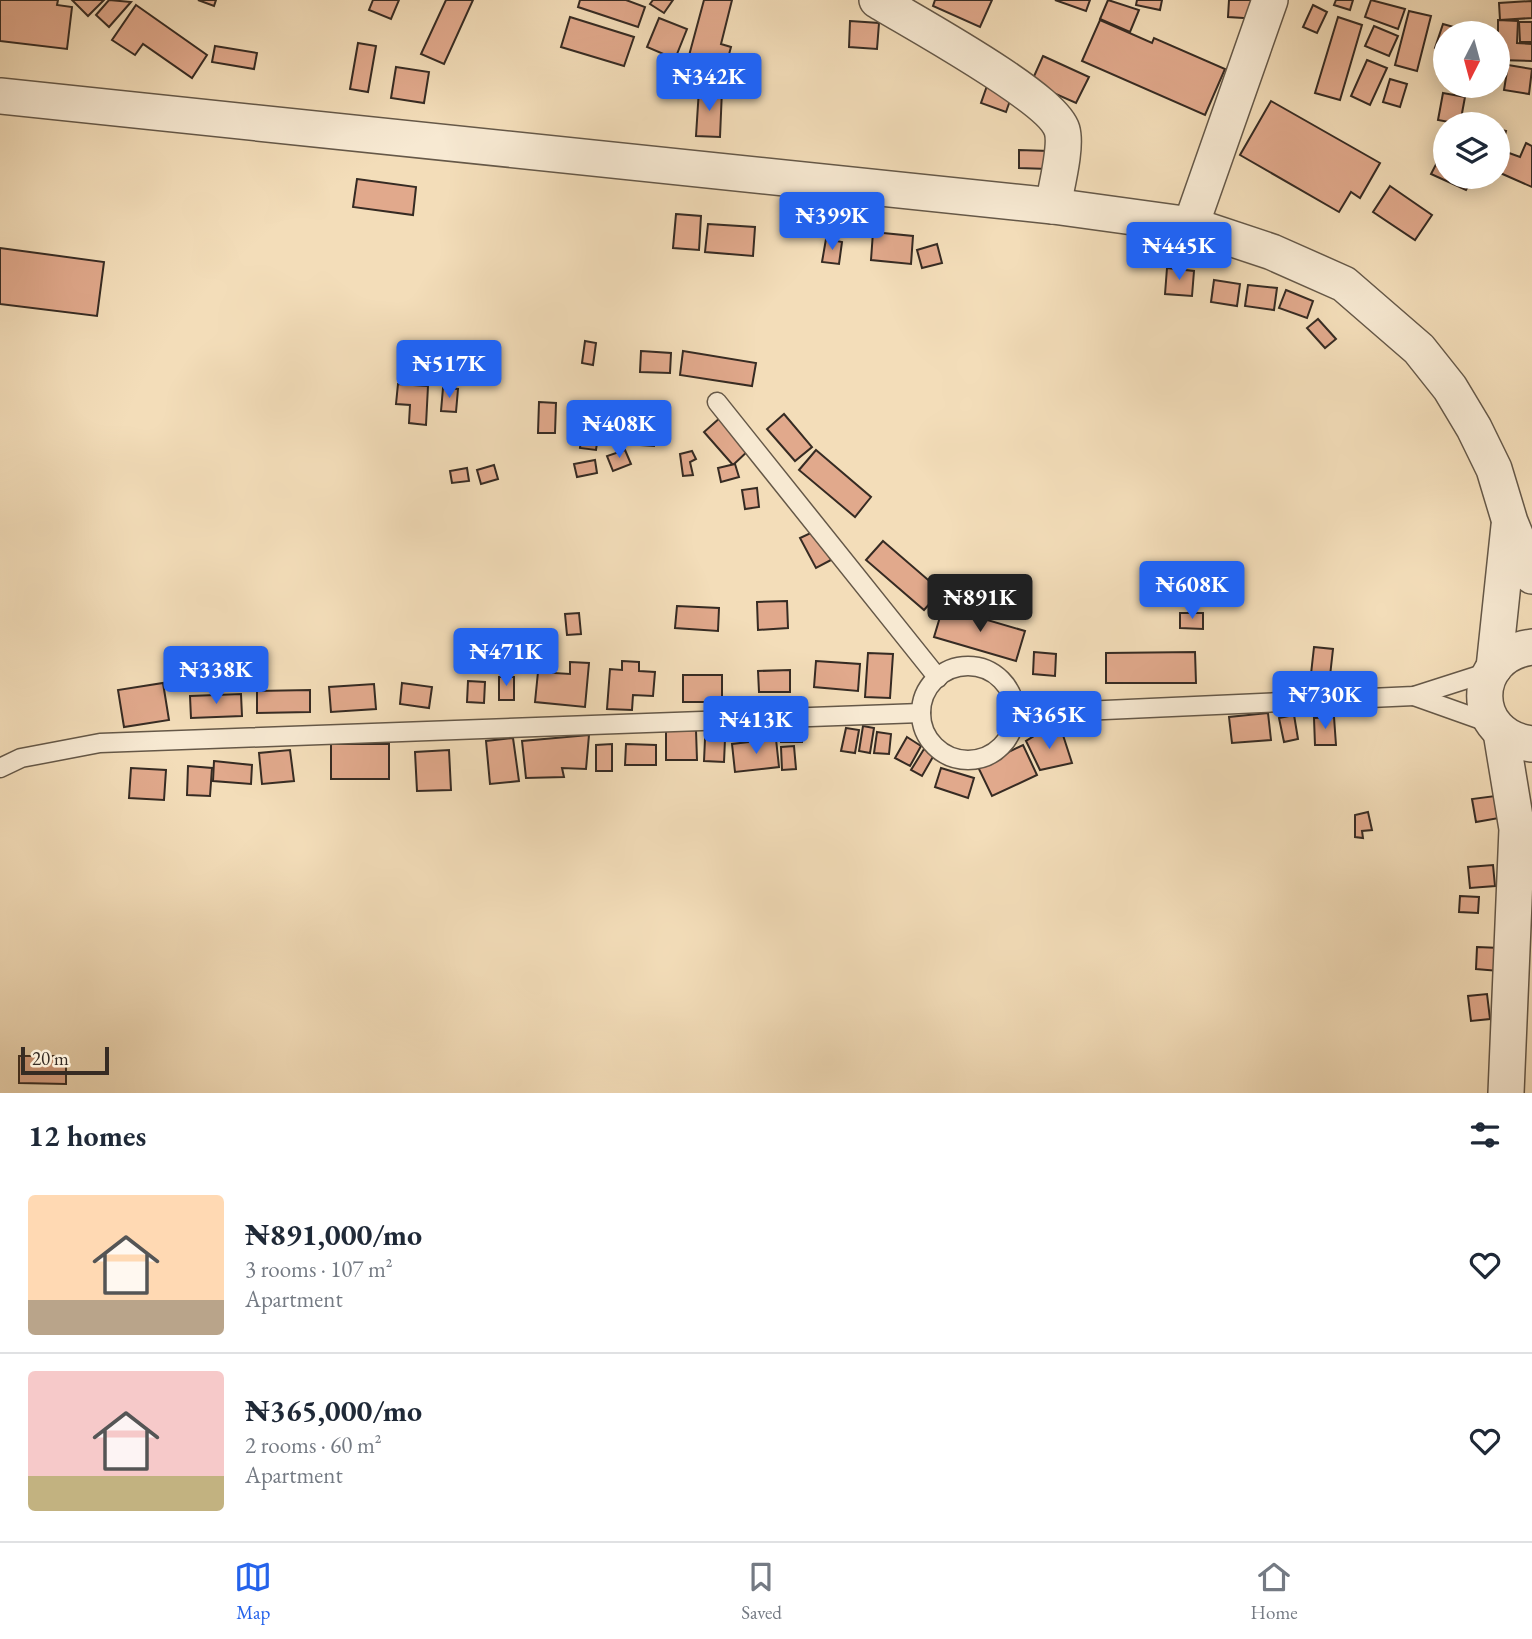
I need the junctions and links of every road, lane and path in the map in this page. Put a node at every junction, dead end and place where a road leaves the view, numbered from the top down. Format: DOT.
graph roads {
  1 [pos="877,0"];
  2 [pos="1270,0"];
  3 [pos="0,96"];
  4 [pos="1054,206"];
  5 [pos="1191,225"];
  6 [pos="717,402"];
  7 [pos="1510,522"];
  8 [pos="1532,576"];
  9 [pos="1532,647"];
  10 [pos="1493,669"];
  11 [pos="937,678"];
  12 [pos="1414,696"];
  13 [pos="921,713"];
  14 [pos="1015,714"];
  15 [pos="1509,733"];
  16 [pos="0,768"];
  17 [pos="1532,786"];
  18 [pos="1517,829"];
  19 [pos="1521,945"];
  20 [pos="1506,1093"];
  1 -- 4 [label="street"];
  2 -- 5 [label="street"];
  3 -- 4 [label="street"];
  4 -- 5 [label="street"];
  5 -- 7 [label="street"];
  6 -- 11 [label="lane"];
  7 -- 8 [label="street"];
  7 -- 10 [label="street"];
  9 -- 10 [label="street"];
  10 -- 12 [label="lane"];
  10 -- 15 [label="street"];
  11 -- 13 [label="lane"];
  11 -- 14 [label="lane"];
  12 -- 14 [label="lane"];
  12 -- 15 [label="lane"];
  13 -- 14 [label="lane"];
  13 -- 16 [label="lane"];
  15 -- 18 [label="street"];
  17 -- 18 [label="street"];
  18 -- 19 [label="street"];
  19 -- 20 [label="street"];
}
